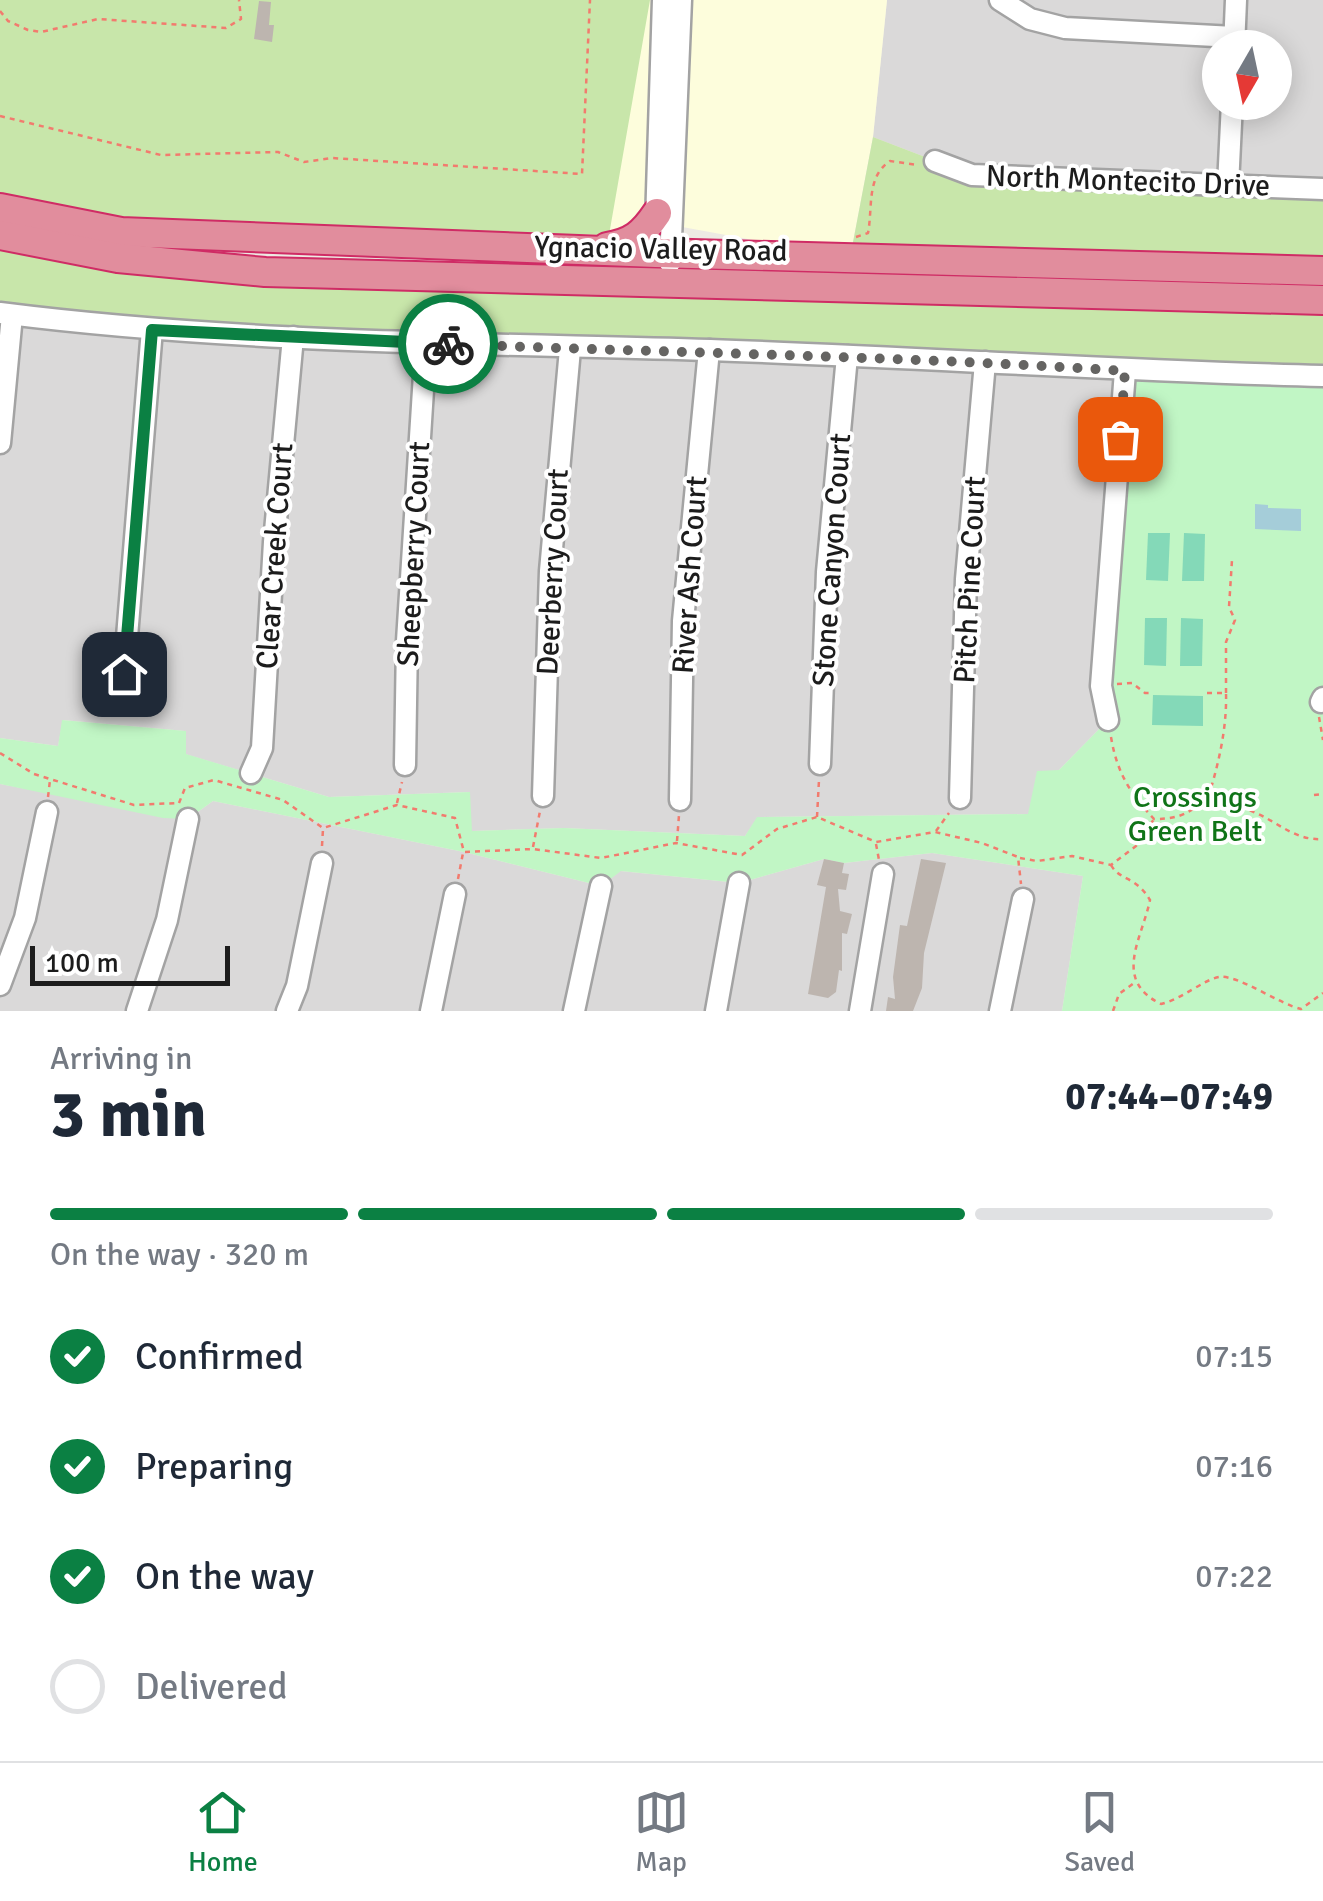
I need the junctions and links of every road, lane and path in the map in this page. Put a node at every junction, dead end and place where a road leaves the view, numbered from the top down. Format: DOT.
graph roads {
  1 [pos="239,0"];
  2 [pos="590,0"];
  3 [pos="663,0"];
  4 [pos="681,0"];
  5 [pos="1000,0"];
  6 [pos="1236,0"];
  7 [pos="0,10"];
  8 [pos="1235,30"];
  9 [pos="1202,39"];
  10 [pos="0,116"];
  11 [pos="1231,120"];
  12 [pos="935,162"];
  13 [pos="1228,186"];
  14 [pos="1323,188"];
  15 [pos="0,208"];
  16 [pos="657,213"];
  17 [pos="0,235"];
  18 [pos="588,250"];
  19 [pos="855,258"];
  20 [pos="665,263"];
  21 [pos="1323,271"];
  22 [pos="1323,300"];
  23 [pos="6,314"];
  24 [pos="152,330"];
  25 [pos="292,338"];
  26 [pos="426,343"];
  27 [pos="570,349"];
  28 [pos="709,350"];
  29 [pos="847,356"];
  30 [pos="985,362"];
  31 [pos="1125,371"];
  32 [pos="1323,376"];
  33 [pos="0,443"];
  34 [pos="1232,560"];
  35 [pos="124,674"];
  36 [pos="1101,686"];
  37 [pos="1151,693"];
  38 [pos="1207,693"];
  39 [pos="1226,693"];
  40 [pos="1322,700"];
  41 [pos="1108,720"];
  42 [pos="1323,740"];
  43 [pos="0,753"];
  44 [pos="820,764"];
  45 [pos="405,765"];
  46 [pos="251,773"];
  47 [pos="1323,794"];
  48 [pos="1210,795"];
  49 [pos="542,796"];
  50 [pos="1314,796"];
  51 [pos="960,798"];
  52 [pos="680,800"];
  53 [pos="397,805"];
  54 [pos="47,812"];
  55 [pos="817,816"];
  56 [pos="188,819"];
  57 [pos="1154,819"];
  58 [pos="323,828"];
  59 [pos="935,832"];
  60 [pos="1323,839"];
  61 [pos="676,843"];
  62 [pos="533,849"];
  63 [pos="464,852"];
  64 [pos="1018,858"];
  65 [pos="322,863"];
  66 [pos="1111,865"];
  67 [pos="882,874"];
  68 [pos="739,883"];
  69 [pos="601,886"];
  70 [pos="455,894"];
  71 [pos="1023,899"];
  72 [pos="1135,982"];
  73 [pos="0,985"];
  74 [pos="1323,993"];
  75 [pos="1285,1005"];
  76 [pos="137,1011"];
  77 [pos="287,1011"];
  78 [pos="431,1011"];
  79 [pos="574,1011"];
  80 [pos="716,1011"];
  81 [pos="860,1011"];
  82 [pos="1000,1011"];
  83 [pos="1113,1011"];
  84 [pos="1281,1011"];
  1 -- 7 [label="path"];
  2 -- 10 [label="path"];
  3 -- 16 [label="street"];
  4 -- 20 [label="street"];
  5 -- 9 [label="street"];
  6 -- 8 [label="street"];
  11 -- 13 [label="street"];
  12 -- 13 [label="street, North Montecito Drive"];
  12 -- 19 [label="path"];
  13 -- 14 [label="street, North Montecito Drive"];
  15 -- 18 [label="highway, Ygnacio Valley Road"];
  16 -- 18 [label="highway"];
  16 -- 20 [label="street"];
  17 -- 20 [label="highway, Ygnacio Valley Road"];
  18 -- 20 [label="highway, Ygnacio Valley Road"];
  19 -- 20 [label="highway, Ygnacio Valley Road"];
  19 -- 21 [label="highway, Ygnacio Valley Road"];
  20 -- 22 [label="highway, Ygnacio Valley Road"];
  23 -- 24 [label="street"];
  23 -- 33 [label="street"];
  24 -- 25 [label="street"];
  24 -- 35 [label="street"];
  25 -- 26 [label="street"];
  25 -- 46 [label="street, Clear Creek Court"];
  26 -- 27 [label="street"];
  26 -- 45 [label="street, Sheepberry Court"];
  27 -- 28 [label="street"];
  27 -- 49 [label="street, Deerberry Court"];
  28 -- 29 [label="street"];
  28 -- 52 [label="street, River Ash Court"];
  29 -- 30 [label="street"];
  29 -- 44 [label="street, Stone Canyon Court"];
  30 -- 31 [label="street"];
  30 -- 51 [label="street, Pitch Pine Court"];
  31 -- 32 [label="street"];
  31 -- 36 [label="street"];
  34 -- 39 [label="path"];
  36 -- 37 [label="path"];
  36 -- 41 [label="street"];
  38 -- 39 [label="path"];
  39 -- 48 [label="path"];
  40 -- 42 [label="path"];
  41 -- 57 [label="path"];
  43 -- 58 [label="path"];
  44 -- 55 [label="path"];
  45 -- 53 [label="path"];
  47 -- 50 [label="path"];
  48 -- 57 [label="path"];
  48 -- 60 [label="path"];
  49 -- 62 [label="path"];
  51 -- 59 [label="path"];
  52 -- 61 [label="path"];
  53 -- 58 [label="path"];
  53 -- 63 [label="path"];
  54 -- 73 [label="street"];
  55 -- 59 [label="path"];
  55 -- 61 [label="path"];
  56 -- 76 [label="street"];
  57 -- 66 [label="path"];
  58 -- 65 [label="path"];
  59 -- 64 [label="path"];
  61 -- 62 [label="path"];
  62 -- 63 [label="path"];
  63 -- 70 [label="path"];
  64 -- 66 [label="path"];
  64 -- 71 [label="path"];
  65 -- 77 [label="street"];
  66 -- 72 [label="path"];
  67 -- 81 [label="street"];
  68 -- 80 [label="street"];
  69 -- 79 [label="street"];
  70 -- 78 [label="street"];
  71 -- 82 [label="street"];
  72 -- 75 [label="path"];
  72 -- 83 [label="path"];
  74 -- 75 [label="path"];
  75 -- 84 [label="path"];
}
